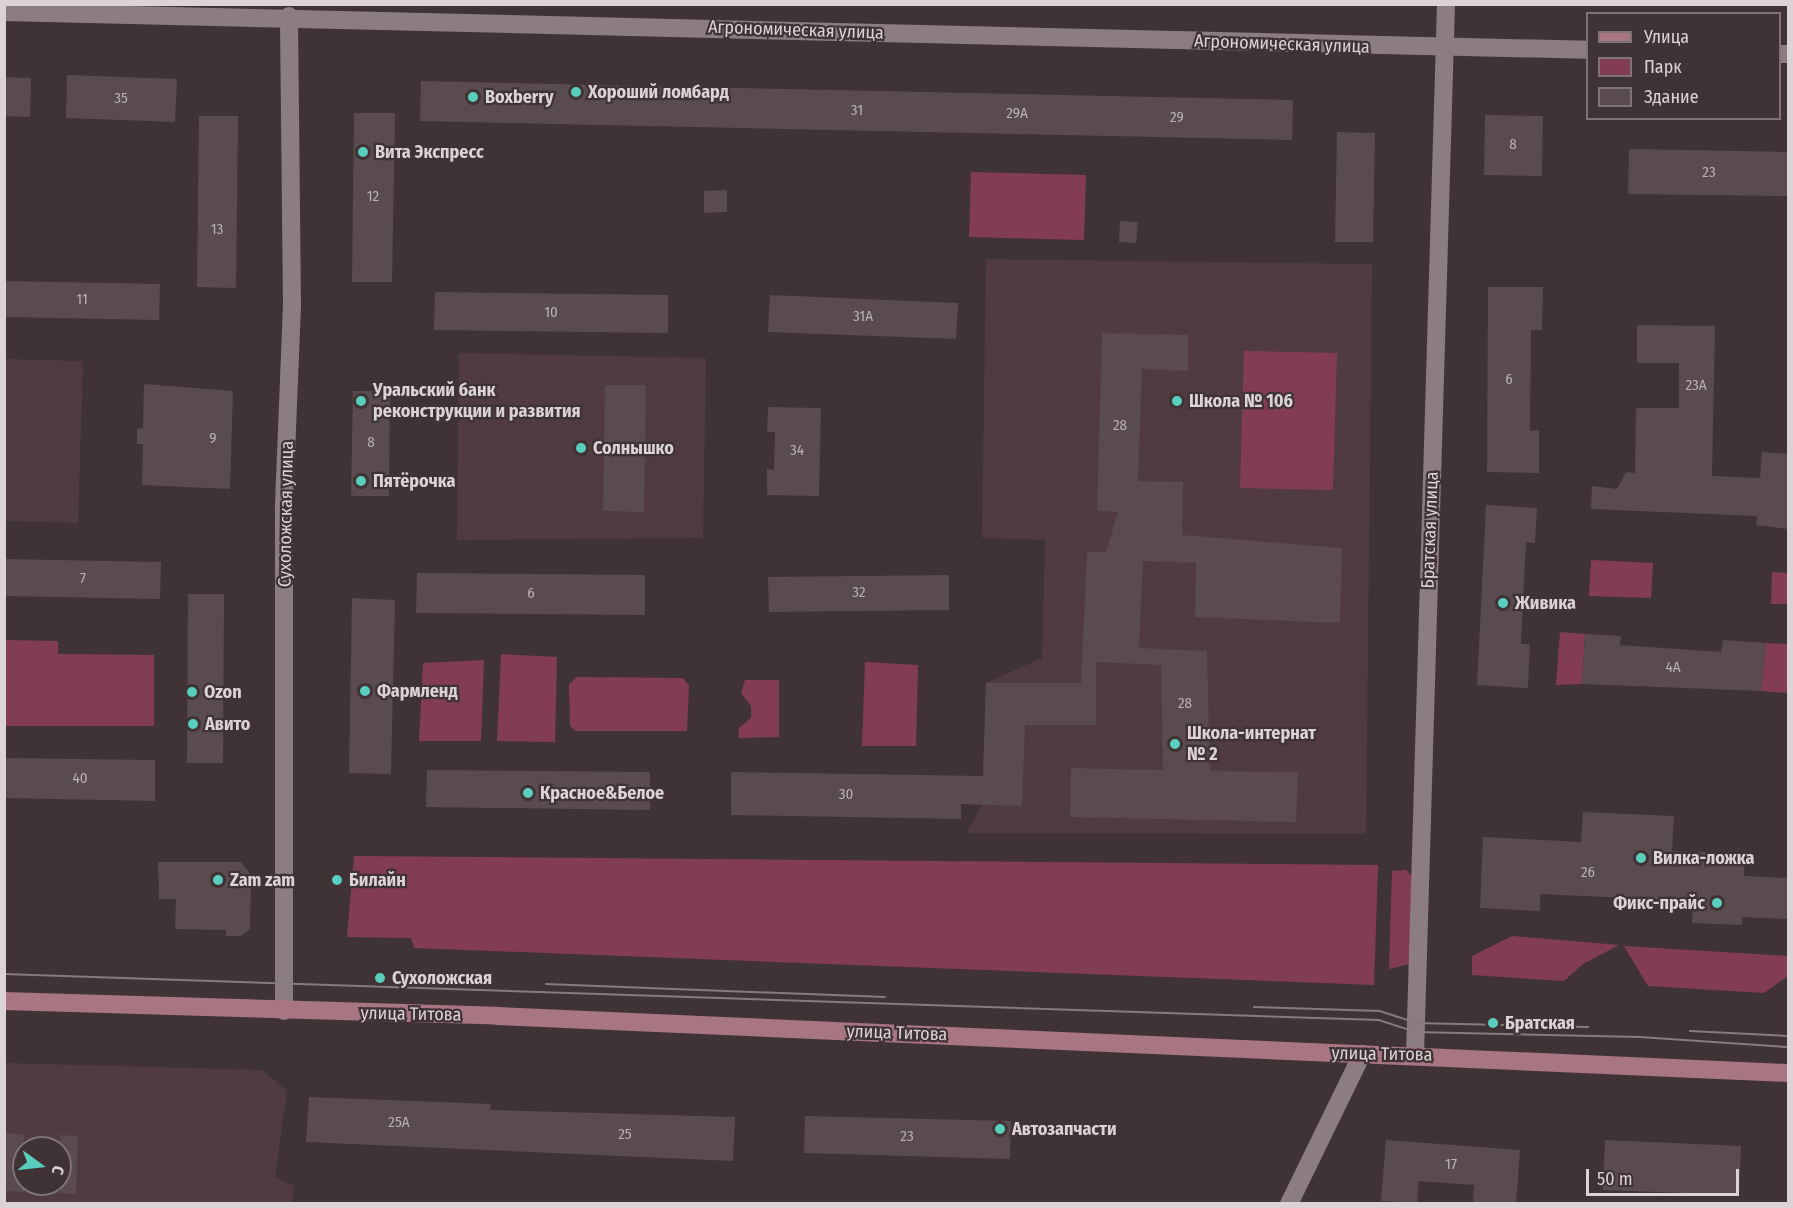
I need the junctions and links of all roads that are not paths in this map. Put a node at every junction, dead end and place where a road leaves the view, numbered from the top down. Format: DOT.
graph roads {
  1 [pos="1446,4"];
  2 [pos="4,12"];
  3 [pos="289,16"];
  4 [pos="1443,46"];
  5 [pos="1586,50"];
  6 [pos="4,1000"];
  7 [pos="284,1011"];
  8 [pos="1362,1054"];
  9 [pos="1416,1055"];
  10 [pos="1788,1073"];
  11 [pos="1288,1203"];
  1 -- 4 [label="street, Братская улица"];
  2 -- 3 [label="street, Агрономическая улица"];
  3 -- 4 [label="street, Агрономическая улица"];
  3 -- 7 [label="street, Сухоложская улица"];
  4 -- 5 [label="street, Агрономическая улица"];
  4 -- 9 [label="street, Братская улица"];
  6 -- 7 [label="main road, улица Титова"];
  7 -- 8 [label="main road, улица Титова"];
  8 -- 9 [label="main road, улица Титова"];
  8 -- 11 [label="street"];
  9 -- 10 [label="main road, улица Титова"];
}
